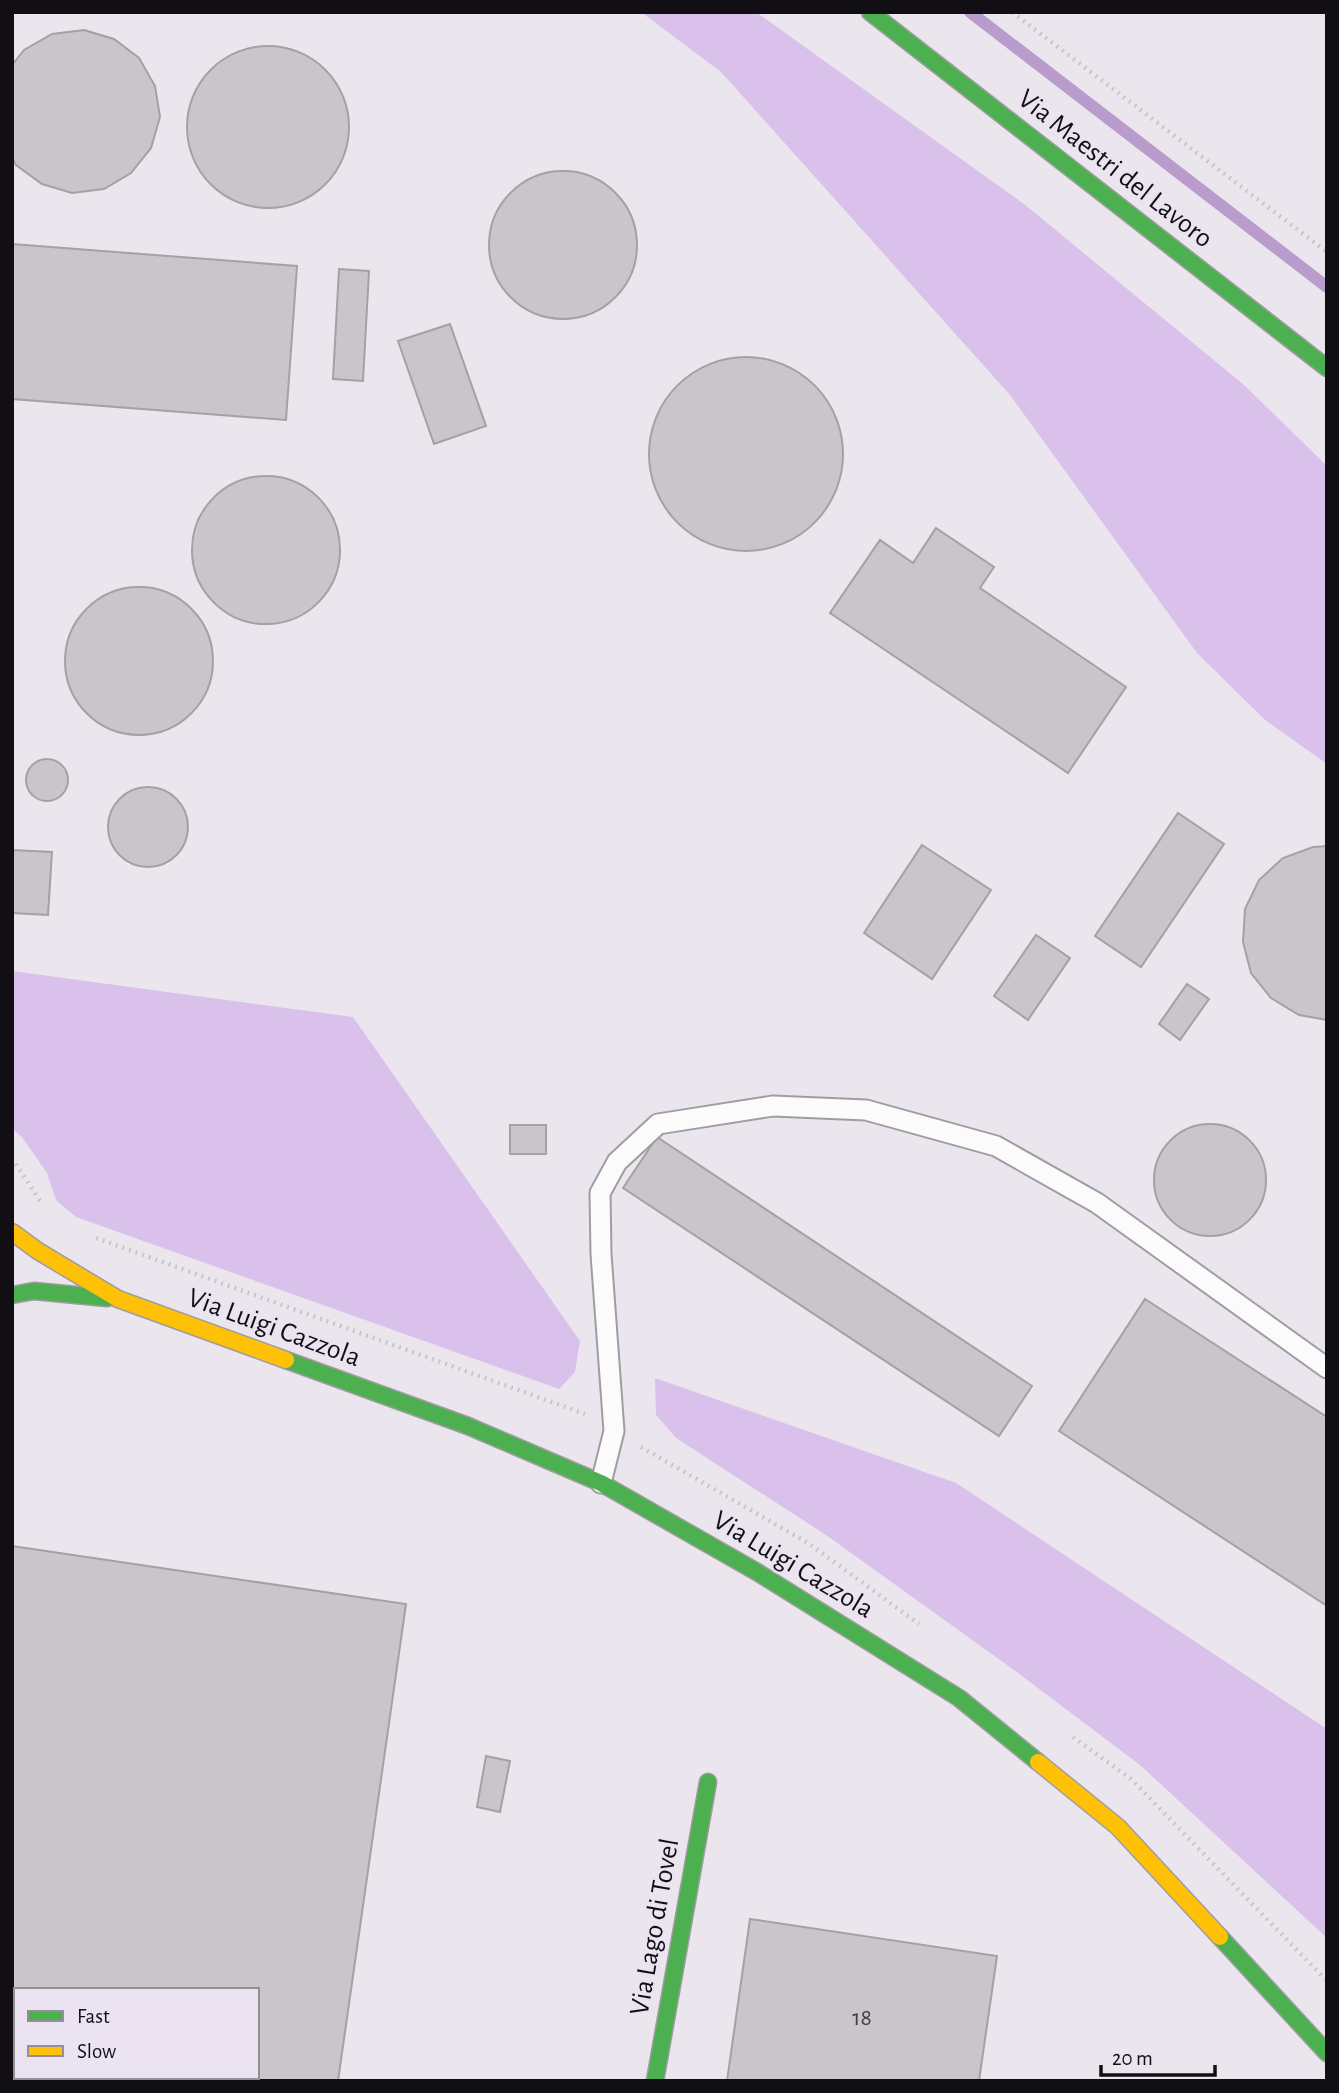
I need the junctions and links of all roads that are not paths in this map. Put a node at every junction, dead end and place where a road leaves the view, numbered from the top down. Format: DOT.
graph roads {
  1 [pos="870,12"];
  2 [pos="1327,368"];
  3 [pos="12,1233"];
  4 [pos="12,1295"];
  5 [pos="118,1299"];
  6 [pos="1327,1368"];
  7 [pos="601,1483"];
  8 [pos="708,1782"];
  9 [pos="1327,2053"];
  10 [pos="655,2081"];
  1 -- 2 [label="main road, Via Maestri del Lavoro"];
  3 -- 5 [label="main road, Via Luigi Cazzola"];
  4 -- 5 [label="main road, Via Luigi Cazzola"];
  5 -- 7 [label="main road, Via Luigi Cazzola"];
  6 -- 7 [label="lane"];
  7 -- 9 [label="main road, Via Luigi Cazzola"];
  8 -- 10 [label="main road, Via Lago di Tovel"];
}
